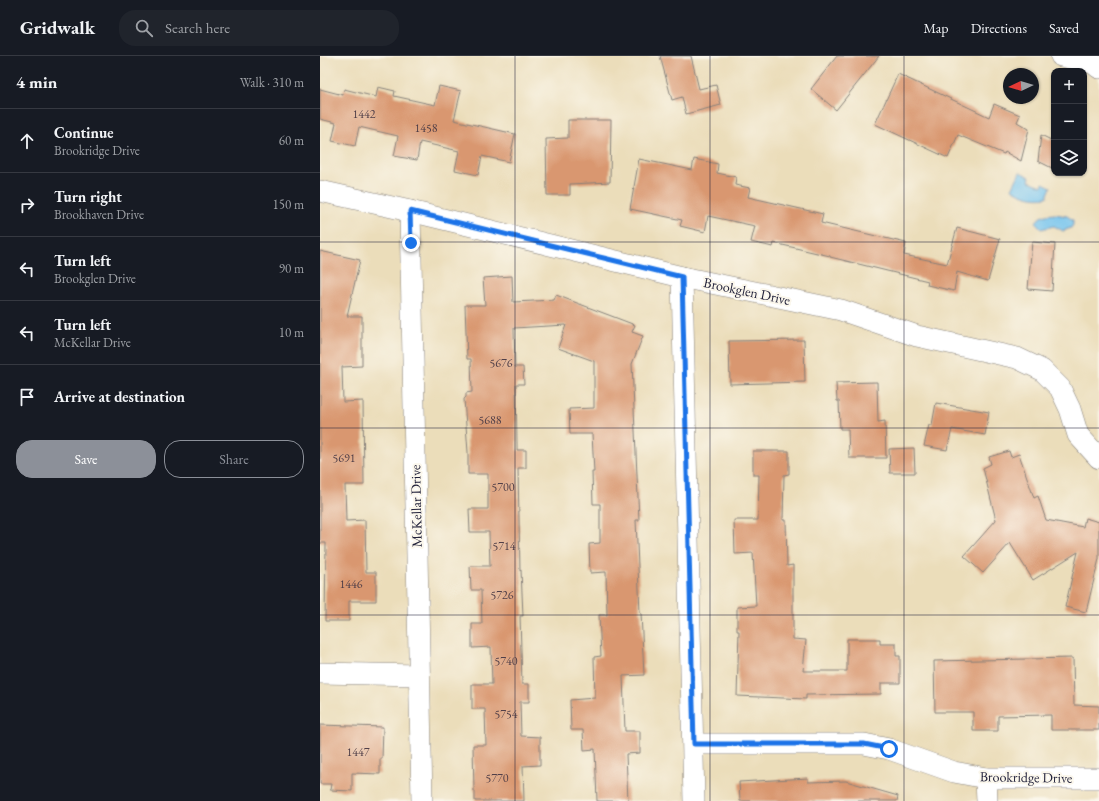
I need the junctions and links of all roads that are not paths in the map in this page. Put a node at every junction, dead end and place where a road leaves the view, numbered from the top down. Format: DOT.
graph roads {
  1 [pos="1061,56"];
  2 [pos="1099,68"];
  3 [pos="320,191"];
  4 [pos="410,211"];
  5 [pos="682,277"];
  6 [pos="1099,458"];
  7 [pos="320,673"];
  8 [pos="419,675"];
  9 [pos="694,744"];
  10 [pos="986,778"];
  11 [pos="1099,778"];
  12 [pos="422,801"];
  13 [pos="694,801"];
  14 [pos="987,801"];
  1 -- 2 [label="street"];
  3 -- 4 [label="street, Brookglen Drive"];
  4 -- 5 [label="street, Brookglen Drive"];
  4 -- 8 [label="street, McKellar Drive"];
  5 -- 6 [label="street, Brookglen Drive"];
  5 -- 9 [label="street"];
  7 -- 8 [label="street"];
  8 -- 12 [label="street, McKellar Drive"];
  9 -- 10 [label="street, Brookridge Drive"];
  9 -- 13 [label="street"];
  10 -- 11 [label="street, Brookridge Drive"];
  10 -- 14 [label="street"];
}
